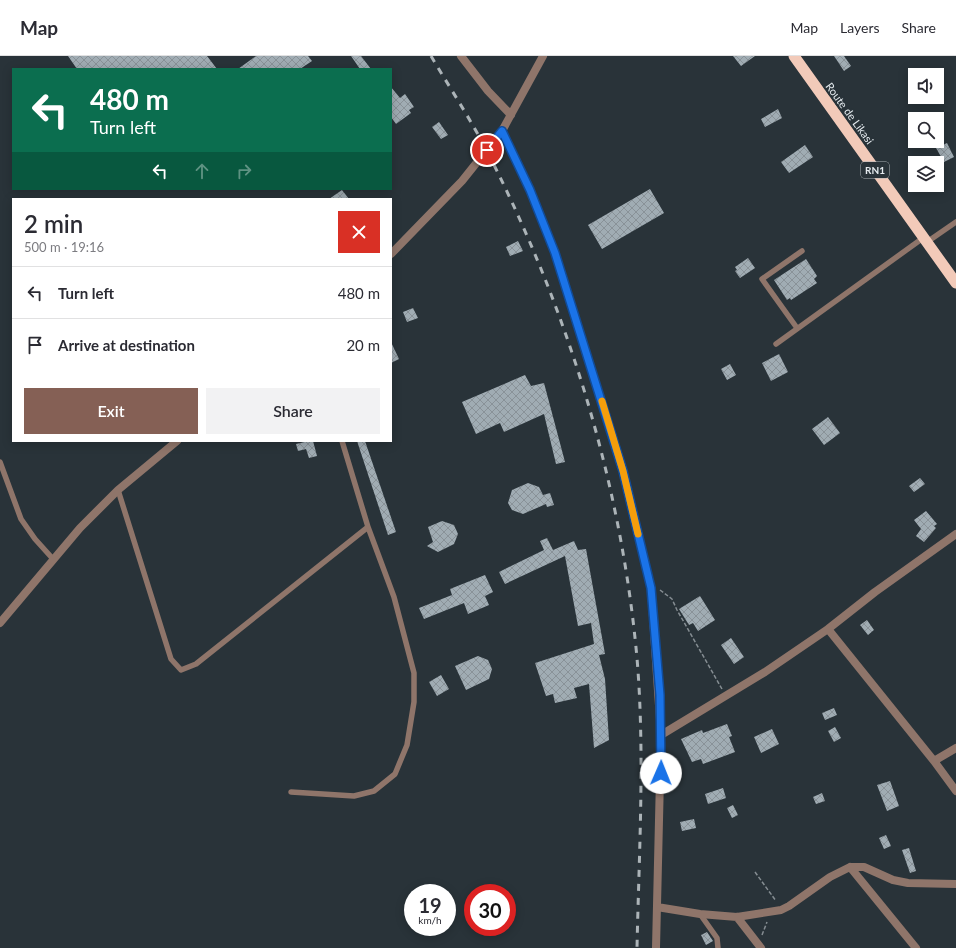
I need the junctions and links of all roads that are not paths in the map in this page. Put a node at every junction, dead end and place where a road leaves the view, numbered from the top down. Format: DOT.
graph roads {
  1 [pos="460,56"];
  2 [pos="543,56"];
  3 [pos="794,56"];
  4 [pos="511,115"];
  5 [pos="502,131"];
  6 [pos="956,222"];
  7 [pos="925,240"];
  8 [pos="802,251"];
  9 [pos="392,253"];
  10 [pos="956,283"];
  11 [pos="797,328"];
  12 [pos="776,344"];
  13 [pos="176,442"];
  14 [pos="342,442"];
  15 [pos="0,462"];
  16 [pos="118,490"];
  17 [pos="368,527"];
  18 [pos="956,534"];
  19 [pos="53,558"];
  20 [pos="0,623"];
  21 [pos="828,629"];
  22 [pos="662,735"];
  23 [pos="956,748"];
  24 [pos="934,761"];
  25 [pos="956,791"];
  26 [pos="291,792"];
  27 [pos="850,867"];
  28 [pos="956,884"];
  29 [pos="657,907"];
  30 [pos="700,914"];
  31 [pos="737,918"];
  32 [pos="760,946"];
  33 [pos="656,948"];
  34 [pos="718,948"];
  35 [pos="916,948"];
  1 -- 4 [label="street"];
  2 -- 4 [label="street"];
  3 -- 7 [label="highway, Route de Likasi / RN1"];
  4 -- 5 [label="street"];
  5 -- 9 [label="street"];
  5 -- 22 [label="street"];
  6 -- 7 [label="lane"];
  7 -- 10 [label="highway, Route de Likasi / RN1"];
  7 -- 11 [label="lane"];
  8 -- 11 [label="lane"];
  11 -- 12 [label="lane"];
  13 -- 16 [label="street"];
  14 -- 17 [label="lane"];
  15 -- 19 [label="lane"];
  16 -- 17 [label="lane"];
  16 -- 19 [label="street"];
  17 -- 26 [label="lane"];
  18 -- 21 [label="street"];
  19 -- 20 [label="street"];
  21 -- 22 [label="street"];
  21 -- 24 [label="street"];
  22 -- 29 [label="street"];
  23 -- 24 [label="street"];
  24 -- 25 [label="street"];
  27 -- 28 [label="street"];
  27 -- 31 [label="street"];
  27 -- 35 [label="street"];
  29 -- 30 [label="street"];
  29 -- 33 [label="street"];
  30 -- 31 [label="street"];
  30 -- 34 [label="lane"];
  31 -- 32 [label="street"];
}
